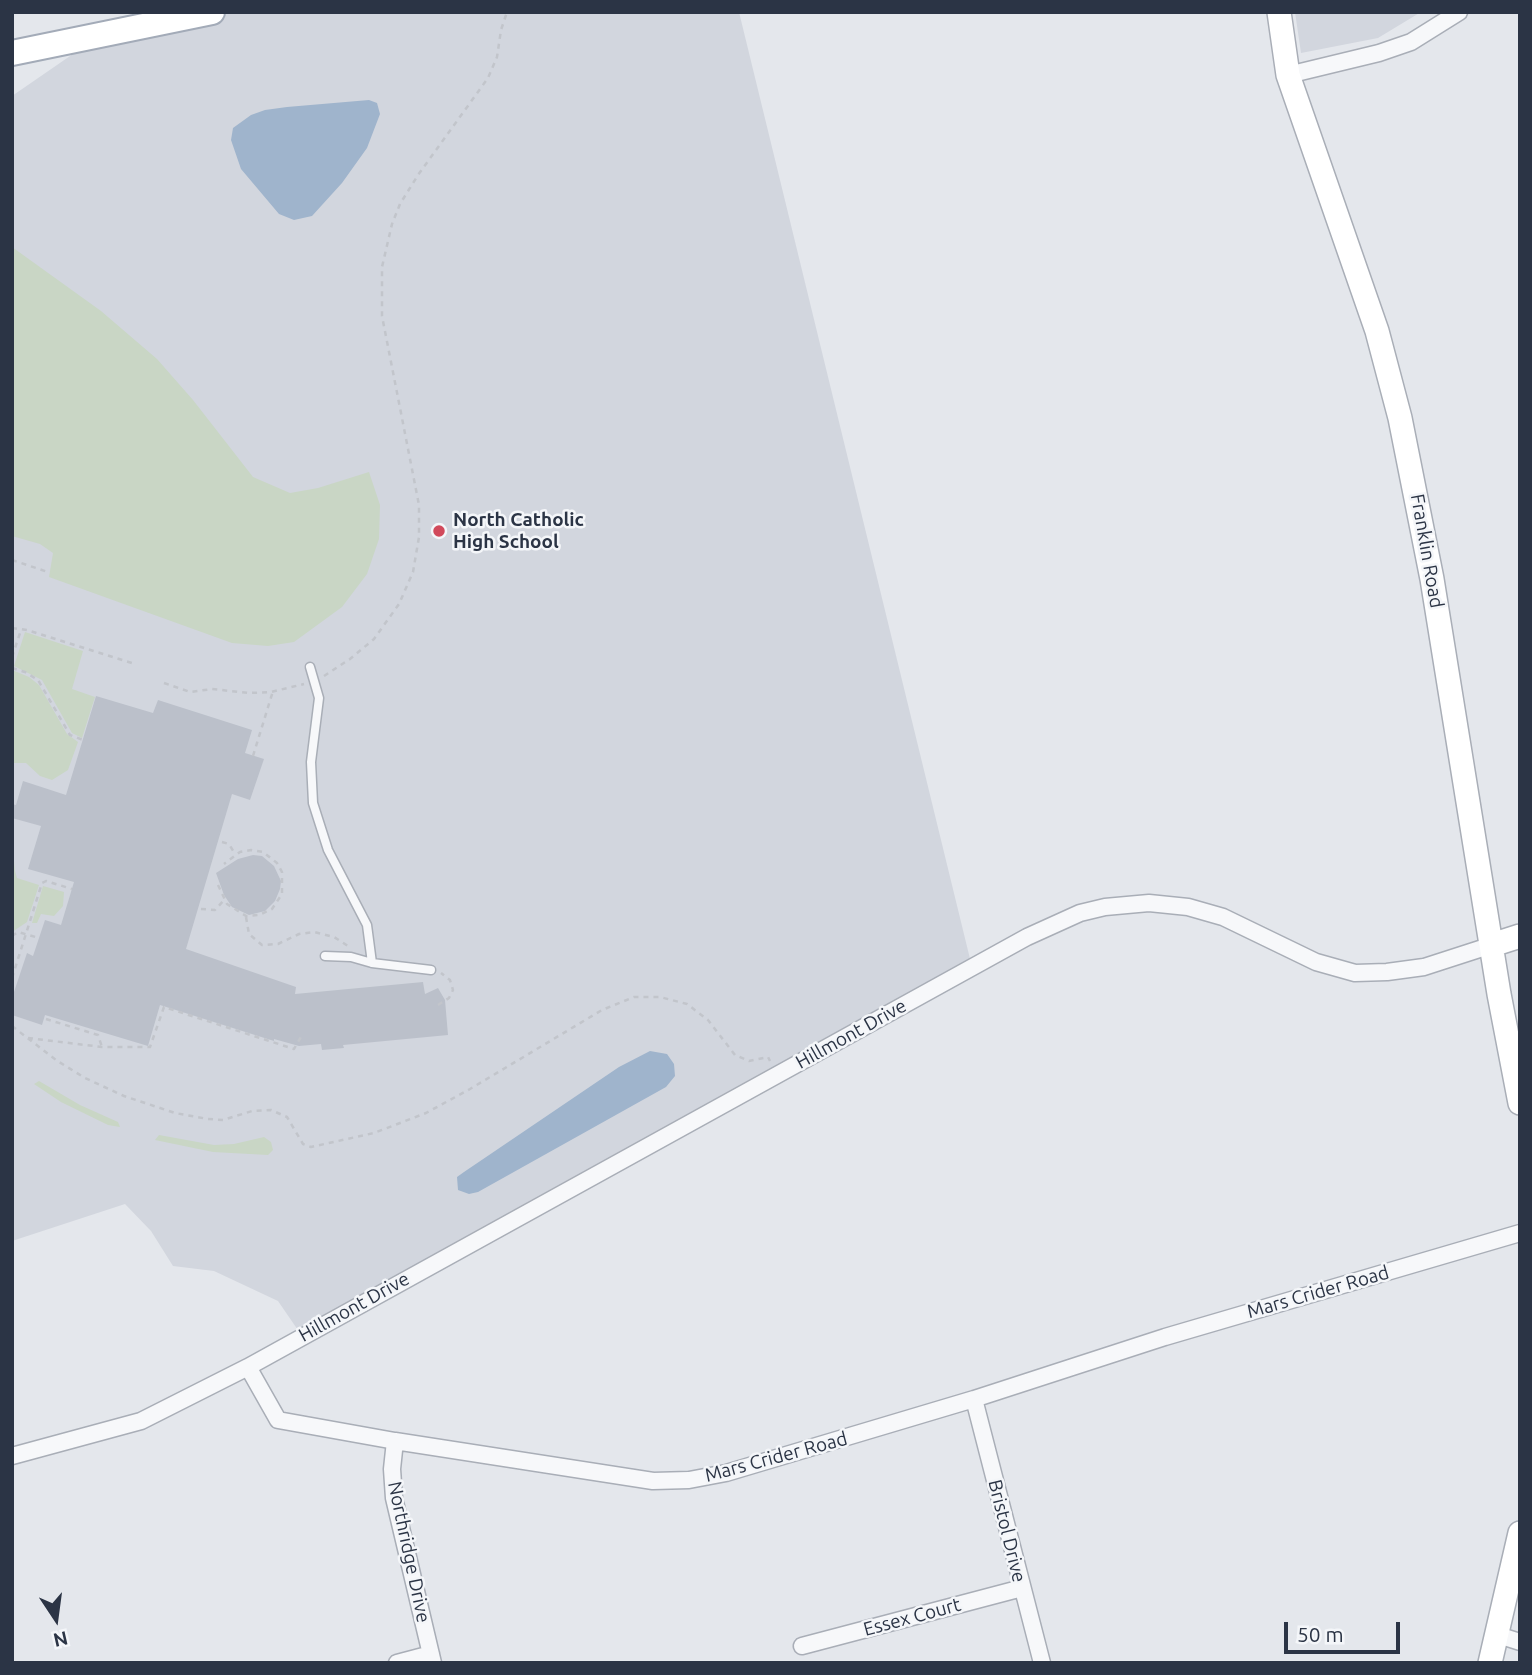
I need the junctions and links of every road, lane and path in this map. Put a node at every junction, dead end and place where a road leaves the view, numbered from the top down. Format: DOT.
graph roads {
  1 [pos="212,12"];
  2 [pos="507,12"];
  3 [pos="1279,12"];
  4 [pos="1459,12"];
  5 [pos="12,53"];
  6 [pos="1288,75"];
  7 [pos="12,560"];
  8 [pos="48,572"];
  9 [pos="12,628"];
  10 [pos="21,630"];
  11 [pos="12,657"];
  12 [pos="132,663"];
  13 [pos="310,667"];
  14 [pos="12,668"];
  15 [pos="315,680"];
  16 [pos="164,683"];
  17 [pos="273,691"];
  18 [pos="83,740"];
  19 [pos="253,756"];
  20 [pos="222,842"];
  21 [pos="235,854"];
  22 [pos="224,864"];
  23 [pos="218,885"];
  24 [pos="72,889"];
  25 [pos="224,900"];
  26 [pos="201,909"];
  27 [pos="246,916"];
  28 [pos="26,935"];
  29 [pos="12,936"];
  30 [pos="1520,936"];
  31 [pos="39,938"];
  32 [pos="1492,945"];
  33 [pos="325,956"];
  34 [pos="355,958"];
  35 [pos="372,964"];
  36 [pos="431,970"];
  37 [pos="12,978"];
  38 [pos="438,1005"];
  39 [pos="46,1019"];
  40 [pos="12,1026"];
  41 [pos="302,1035"];
  42 [pos="24,1037"];
  43 [pos="102,1047"];
  44 [pos="770,1060"];
  45 [pos="1520,1102"];
  46 [pos="1520,1233"];
  47 [pos="248,1367"];
  48 [pos="974,1399"];
  49 [pos="395,1441"];
  50 [pos="12,1456"];
  51 [pos="1520,1533"];
  52 [pos="1022,1588"];
  53 [pos="1498,1635"];
  54 [pos="1520,1642"];
  55 [pos="802,1646"];
  56 [pos="432,1658"];
  57 [pos="397,1663"];
  58 [pos="1042,1663"];
  59 [pos="1490,1663"];
  1 -- 5 [label="main road"];
  2 -- 15 [label="path"];
  3 -- 6 [label="street, Franklin Road"];
  4 -- 6 [label="street"];
  6 -- 32 [label="street, Franklin Road"];
  7 -- 8 [label="path"];
  9 -- 10 [label="path"];
  10 -- 11 [label="path"];
  10 -- 12 [label="path"];
  13 -- 15 [label="lane"];
  14 -- 18 [label="path"];
  15 -- 17 [label="path"];
  15 -- 35 [label="lane"];
  16 -- 17 [label="path"];
  17 -- 19 [label="path"];
  20 -- 21 [label="path"];
  21 -- 22 [label="path"];
  21 -- 27 [label="path"];
  23 -- 25 [label="path"];
  24 -- 28 [label="path"];
  25 -- 26 [label="path"];
  25 -- 27 [label="path"];
  27 -- 34 [label="path"];
  28 -- 29 [label="path"];
  28 -- 31 [label="path"];
  28 -- 37 [label="path"];
  30 -- 32 [label="street"];
  32 -- 45 [label="street, Franklin Road"];
  32 -- 47 [label="street, Hillmont Drive"];
  33 -- 34 [label="lane"];
  34 -- 35 [label="lane"];
  35 -- 36 [label="lane"];
  36 -- 38 [label="path"];
  39 -- 43 [label="path"];
  40 -- 42 [label="path"];
  41 -- 43 [label="path"];
  42 -- 43 [label="path"];
  42 -- 44 [label="path"];
  46 -- 48 [label="street, Mars Crider Road"];
  47 -- 49 [label="street, Mars Crider Road"];
  47 -- 50 [label="street"];
  48 -- 49 [label="street, Mars Crider Road"];
  48 -- 52 [label="street, Bristol Drive"];
  49 -- 56 [label="street, Northridge Drive"];
  51 -- 53 [label="street"];
  52 -- 55 [label="street, Essex Court"];
  52 -- 58 [label="street, Bristol Drive"];
  53 -- 54 [label="street"];
  53 -- 59 [label="street"];
  56 -- 57 [label="street"];
}
